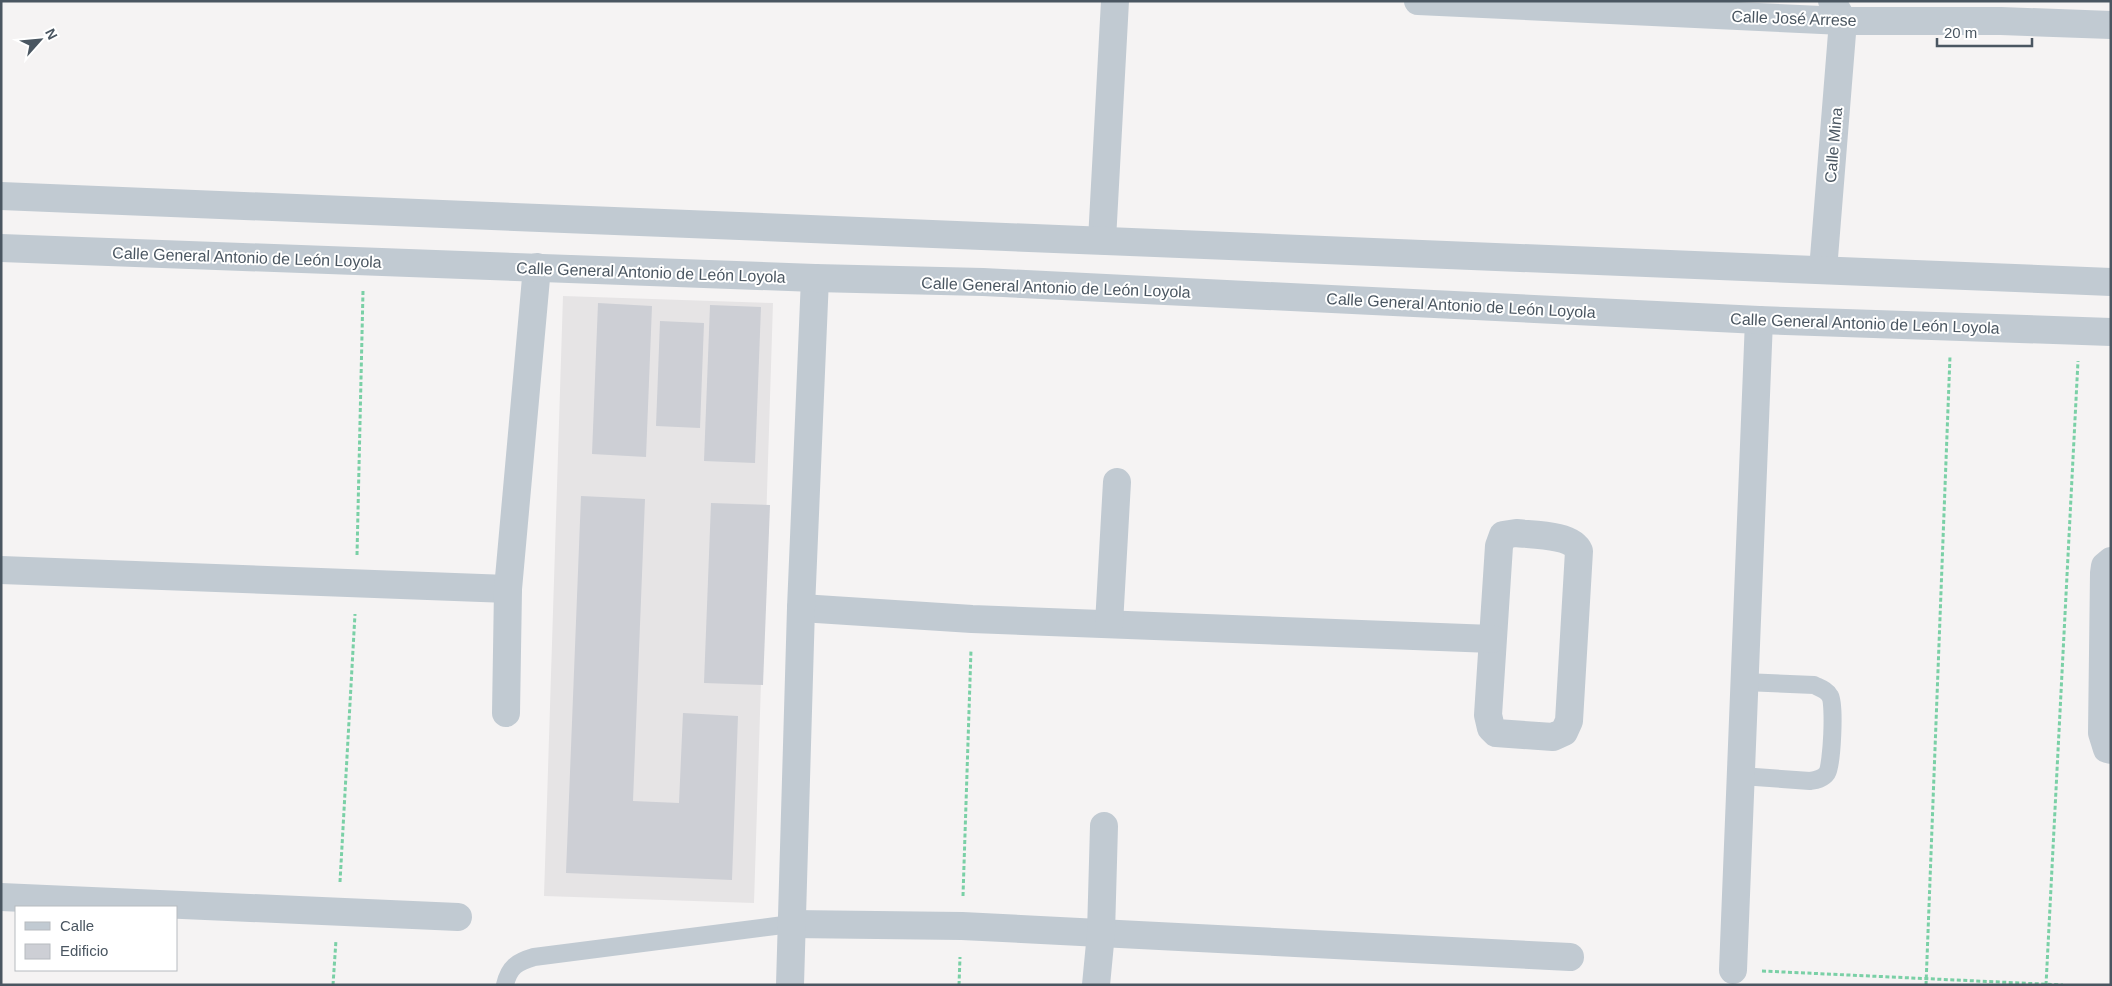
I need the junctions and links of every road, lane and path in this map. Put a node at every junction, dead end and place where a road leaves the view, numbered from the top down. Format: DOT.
graph roads {
  1 [pos="1115,1"];
  2 [pos="1418,1"];
  3 [pos="1837,11"];
  4 [pos="2002,11"];
  5 [pos="2111,25"];
  6 [pos="1,196"];
  7 [pos="1102,240"];
  8 [pos="1,248"];
  9 [pos="364,262"];
  10 [pos="537,267"];
  11 [pos="1823,270"];
  12 [pos="815,278"];
  13 [pos="2111,282"];
  14 [pos="1759,320"];
  15 [pos="1952,325"];
  16 [pos="2080,330"];
  17 [pos="2111,332"];
  18 [pos="1118,482"];
  19 [pos="2111,561"];
  20 [pos="1,570"];
  21 [pos="356,583"];
  22 [pos="508,589"];
  23 [pos="801,608"];
  24 [pos="972,619"];
  25 [pos="1109,624"];
  26 [pos="1492,640"];
  27 [pos="1744,682"];
  28 [pos="506,713"];
  29 [pos="2111,750"];
  30 [pos="1741,776"];
  31 [pos="1104,826"];
  32 [pos="1,897"];
  33 [pos="338,912"];
  34 [pos="458,917"];
  35 [pos="791,924"];
  36 [pos="962,926"];
  37 [pos="1101,934"];
  38 [pos="1570,957"];
  39 [pos="1733,970"];
  40 [pos="1927,979"];
  41 [pos="2046,984"];
  42 [pos="333,985"];
  43 [pos="505,985"];
  44 [pos="790,985"];
  45 [pos="959,985"];
  46 [pos="1096,985"];
  47 [pos="1926,985"];
  48 [pos="2063,985"];
  1 -- 7 [label="street"];
  2 -- 3 [label="street, Calle José Arrese"];
  3 -- 4 [label="street, Calle José Arrese"];
  3 -- 11 [label="street, Calle Mina"];
  4 -- 5 [label="street, Calle José Arrese"];
  6 -- 7 [label="street"];
  7 -- 11 [label="street"];
  8 -- 9 [label="street, Calle General Antonio de León Loyola"];
  9 -- 10 [label="street, Calle General Antonio de León Loyola"];
  9 -- 21 [label="path"];
  10 -- 12 [label="street, Calle General Antonio de León Loyola"];
  10 -- 22 [label="street"];
  11 -- 13 [label="street"];
  12 -- 14 [label="street, Calle General Antonio de León Loyola"];
  12 -- 23 [label="street"];
  14 -- 15 [label="street, Calle General Antonio de León Loyola"];
  14 -- 27 [label="street"];
  15 -- 16 [label="street, Calle General Antonio de León Loyola"];
  15 -- 40 [label="path"];
  16 -- 17 [label="street, Calle General Antonio de León Loyola"];
  16 -- 41 [label="path"];
  18 -- 25 [label="street"];
  19 -- 29 [label="street"];
  20 -- 21 [label="street"];
  21 -- 22 [label="street"];
  21 -- 33 [label="path"];
  22 -- 28 [label="street"];
  23 -- 24 [label="street"];
  23 -- 35 [label="street"];
  24 -- 25 [label="street"];
  24 -- 36 [label="path"];
  25 -- 26 [label="street"];
  26 -- 26 [label="street"];
  27 -- 30 [label="street"];
  27 -- 30 [label="lane"];
  30 -- 39 [label="street"];
  31 -- 37 [label="street"];
  32 -- 33 [label="street"];
  33 -- 34 [label="street"];
  33 -- 42 [label="path"];
  35 -- 36 [label="street"];
  35 -- 43 [label="lane"];
  35 -- 44 [label="street"];
  36 -- 37 [label="street"];
  36 -- 45 [label="path"];
  37 -- 38 [label="street"];
  37 -- 46 [label="street"];
  39 -- 40 [label="path"];
  40 -- 41 [label="path"];
  40 -- 47 [label="path"];
  41 -- 48 [label="path"];
}
